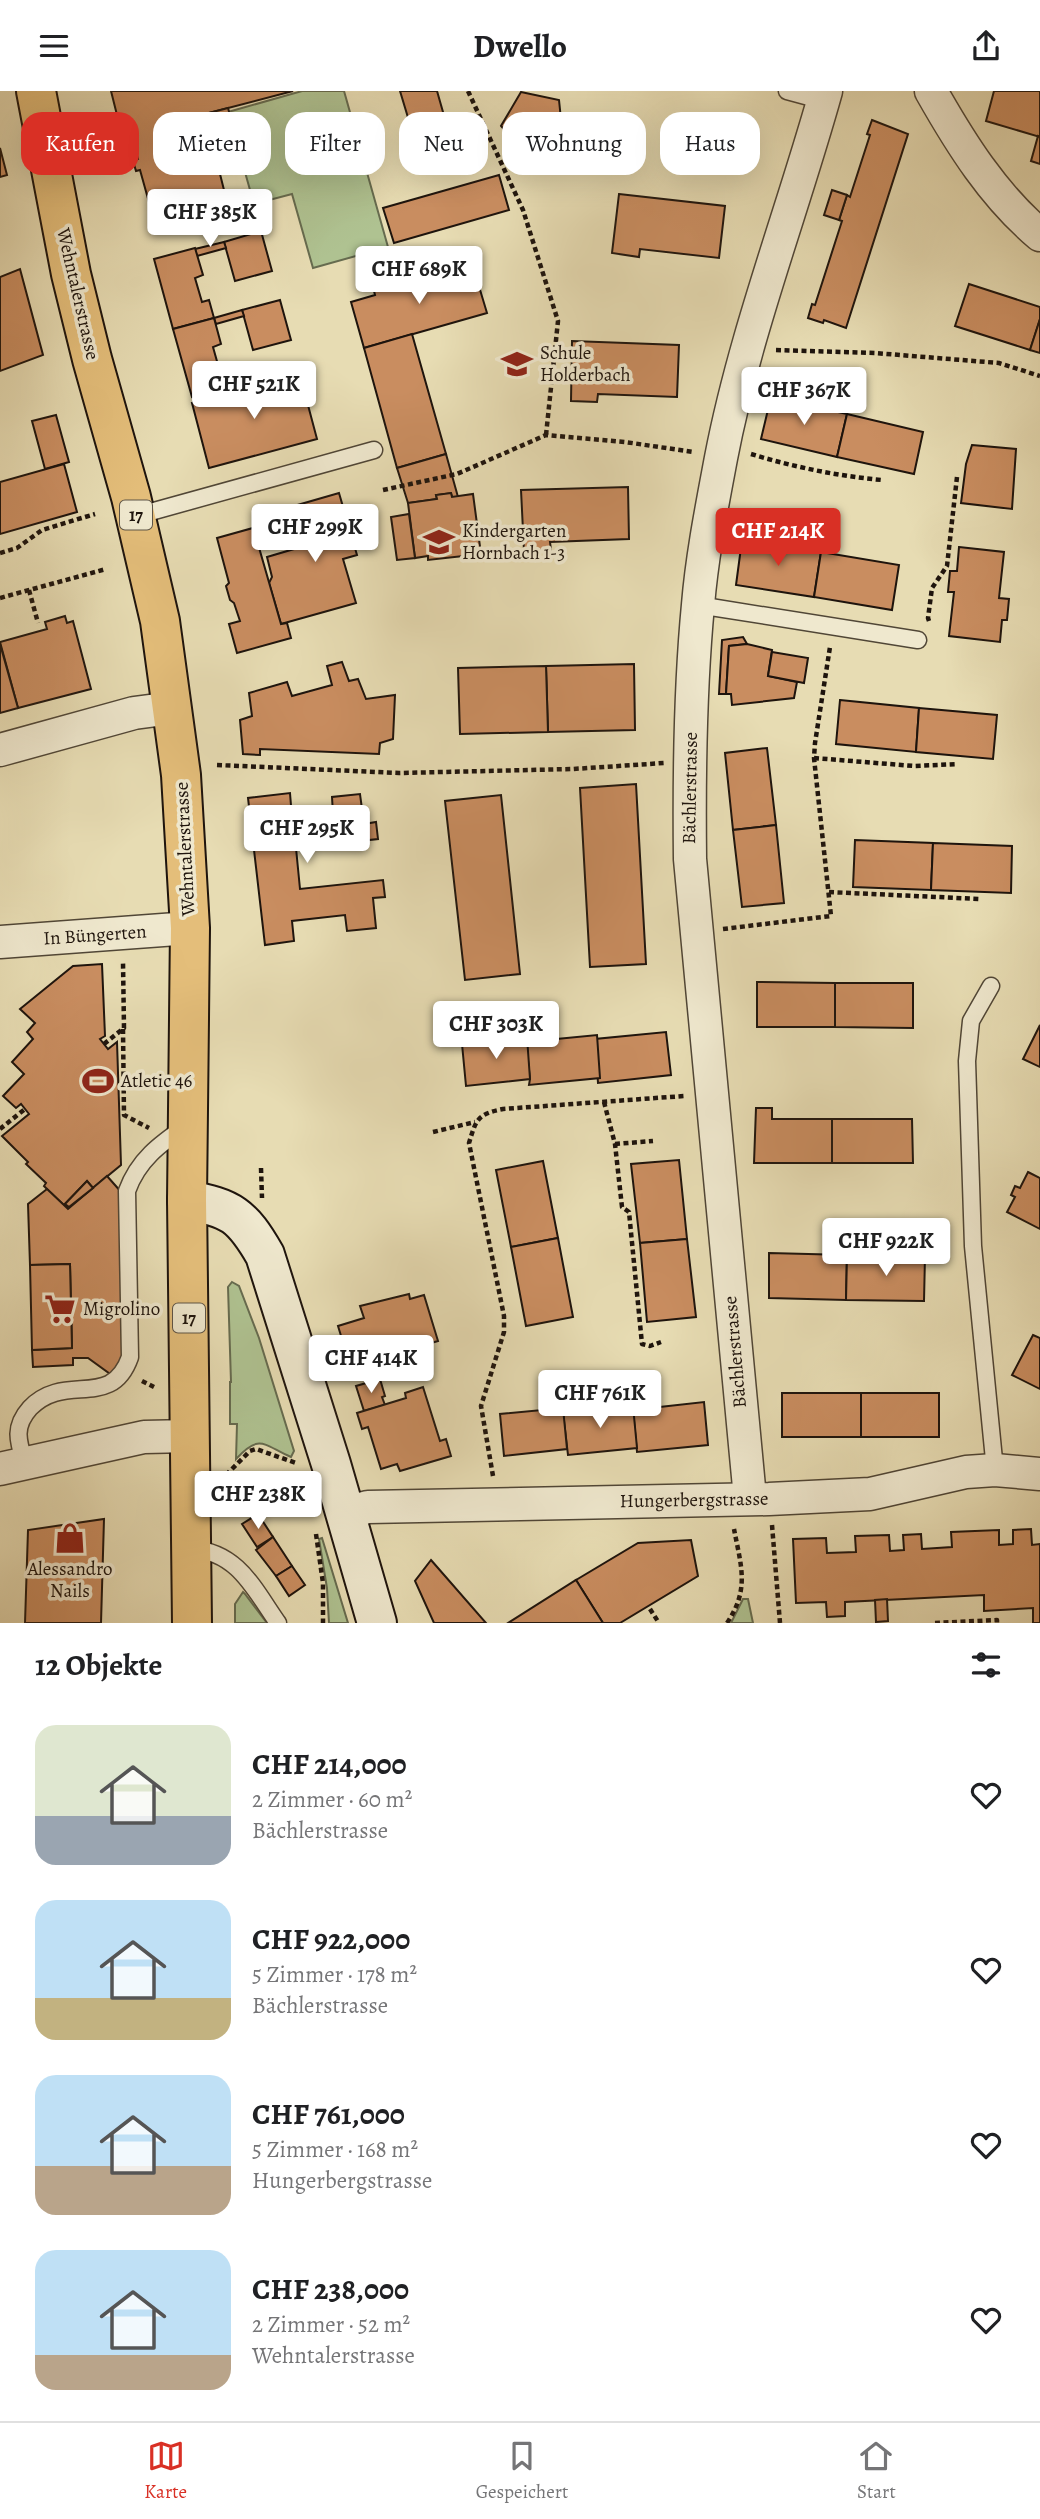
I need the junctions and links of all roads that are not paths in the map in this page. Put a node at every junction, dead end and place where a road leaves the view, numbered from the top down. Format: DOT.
graph roads {
  1 [pos="36,91"];
  2 [pos="787,91"];
  3 [pos="931,91"];
  4 [pos="825,96"];
  5 [pos="1040,235"];
  6 [pos="374,450"];
  7 [pos="136,516"];
  8 [pos="698,605"];
  9 [pos="918,640"];
  10 [pos="172,708"];
  11 [pos="0,750"];
  12 [pos="190,928"];
  13 [pos="0,942"];
  14 [pos="990,986"];
  15 [pos="171,1128"];
  16 [pos="187,1200"];
  17 [pos="190,1436"];
  18 [pos="12,1467"];
  19 [pos="995,1470"];
  20 [pos="1040,1474"];
  21 [pos="750,1499"];
  22 [pos="332,1521"];
  23 [pos="192,1549"];
  24 [pos="192,1623"];
  25 [pos="278,1623"];
  26 [pos="377,1623"];
  1 -- 7 [label="main road, Wehntalerstrasse / 17"];
  2 -- 4 [label="lane"];
  3 -- 5 [label="street"];
  4 -- 8 [label="street, Bächlerstrasse"];
  6 -- 7 [label="lane"];
  7 -- 10 [label="main road, Wehntalerstrasse / 17"];
  8 -- 9 [label="lane"];
  8 -- 21 [label="street, Bächlerstrasse"];
  10 -- 11 [label="street"];
  10 -- 12 [label="main road, Wehntalerstrasse / 17"];
  12 -- 13 [label="street, In Büngerten"];
  12 -- 15 [label="main road, Wehntalerstrasse / 17"];
  14 -- 19 [label="lane"];
  15 -- 16 [label="main road, Wehntalerstrasse / 17"];
  15 -- 18 [label="lane"];
  16 -- 17 [label="main road, Wehntalerstrasse / 17"];
  16 -- 22 [label="street"];
  17 -- 18 [label="street"];
  17 -- 23 [label="main road, Wehntalerstrasse / 17"];
  19 -- 20 [label="street, Hungerbergstrasse"];
  19 -- 21 [label="street, Hungerbergstrasse"];
  21 -- 22 [label="street, Hungerbergstrasse"];
  22 -- 26 [label="street"];
  23 -- 24 [label="main road, Wehntalerstrasse / 17"];
  23 -- 25 [label="lane"];
}
